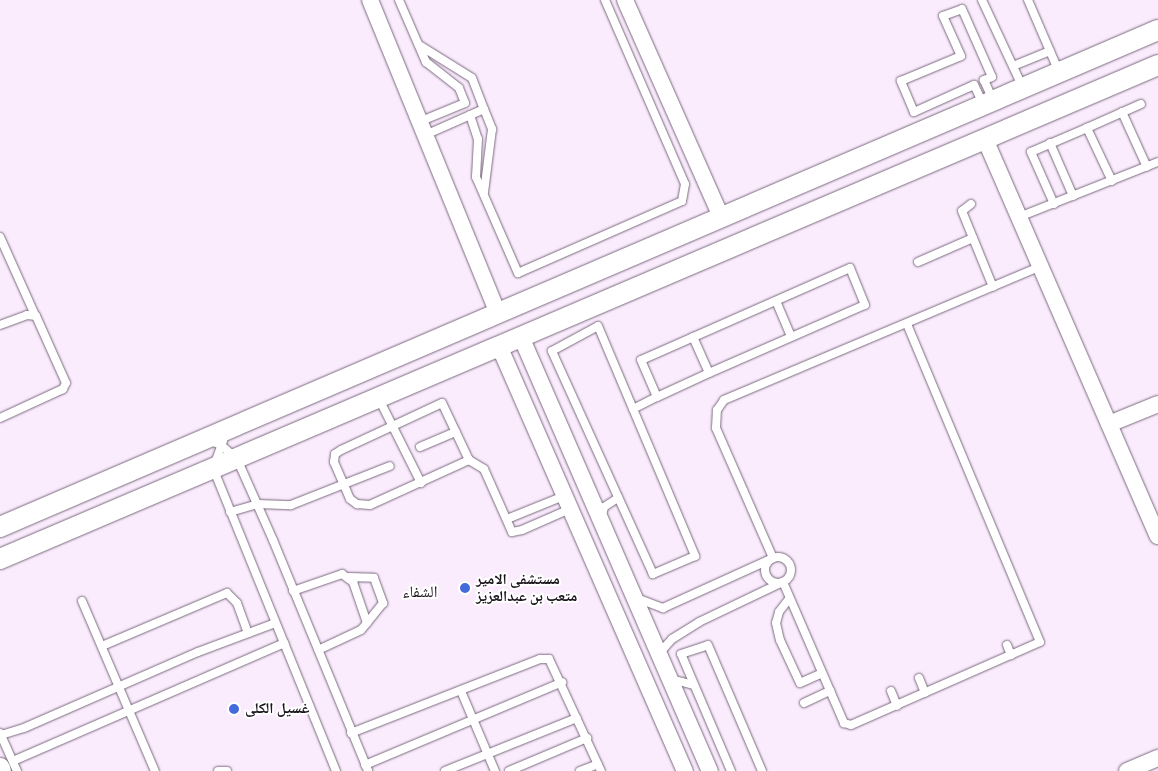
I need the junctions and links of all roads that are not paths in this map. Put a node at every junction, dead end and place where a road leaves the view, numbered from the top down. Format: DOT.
graph roads {
  1 [pos="370,0"];
  2 [pos="399,0"];
  3 [pos="606,0"];
  4 [pos="625,0"];
  5 [pos="982,0"];
  6 [pos="1028,0"];
  7 [pos="1155,29"];
  8 [pos="417,44"];
  9 [pos="1050,51"];
  10 [pos="1158,65"];
  11 [pos="1013,66"];
  12 [pos="1059,72"];
  13 [pos="1023,88"];
  14 [pos="480,98"];
  15 [pos="988,102"];
  16 [pos="465,103"];
  17 [pos="1140,104"];
  18 [pos="484,109"];
  19 [pos="1122,112"];
  20 [pos="470,116"];
  21 [pos="422,128"];
  22 [pos="1087,128"];
  23 [pos="985,139"];
  24 [pos="1050,143"];
  25 [pos="1158,162"];
  26 [pos="1147,166"];
  27 [pos="1112,181"];
  28 [pos="484,194"];
  29 [pos="1073,196"];
  30 [pos="971,204"];
  31 [pos="1054,204"];
  32 [pos="721,217"];
  33 [pos="1019,218"];
  34 [pos="0,237"];
  35 [pos="973,238"];
  36 [pos="918,262"];
  37 [pos="1041,266"];
  38 [pos="993,287"];
  39 [pos="776,301"];
  40 [pos="498,313"];
  41 [pos="35,315"];
  42 [pos="907,324"];
  43 [pos="0,326"];
  44 [pos="693,337"];
  45 [pos="791,337"];
  46 [pos="522,339"];
  47 [pos="500,348"];
  48 [pos="368,369"];
  49 [pos="709,373"];
  50 [pos="657,397"];
  51 [pos="379,399"];
  52 [pos="1158,404"];
  53 [pos="633,409"];
  54 [pos="0,418"];
  55 [pos="1109,424"];
  56 [pos="393,426"];
  57 [pos="456,432"];
  58 [pos="219,438"];
  59 [pos="420,447"];
  60 [pos="237,459"];
  61 [pos="469,460"];
  62 [pos="390,466"];
  63 [pos="213,468"];
  64 [pos="421,484"];
  65 [pos="343,485"];
  66 [pos="588,493"];
  67 [pos="618,498"];
  68 [pos="568,502"];
  69 [pos="258,504"];
  70 [pos="230,512"];
  71 [pos="507,519"];
  72 [pos="601,522"];
  73 [pos="0,527"];
  74 [pos="1158,536"];
  75 [pos="773,558"];
  76 [pos="0,559"];
  77 [pos="349,577"];
  78 [pos="783,582"];
  79 [pos="293,591"];
  80 [pos="633,596"];
  81 [pos="789,600"];
  82 [pos="82,601"];
  83 [pos="275,623"];
  84 [pos="367,623"];
  85 [pos="248,633"];
  86 [pos="284,643"];
  87 [pos="1007,645"];
  88 [pos="102,646"];
  89 [pos="318,650"];
  90 [pos="1012,655"];
  91 [pos="660,657"];
  92 [pos="977,660"];
  93 [pos="981,669"];
  94 [pos="822,673"];
  95 [pos="919,678"];
  96 [pos="671,679"];
  97 [pos="562,682"];
  98 [pos="693,685"];
  99 [pos="119,686"];
  100 [pos="461,691"];
  101 [pos="830,691"];
  102 [pos="890,691"];
  103 [pos="926,693"];
  104 [pos="804,703"];
  105 [pos="897,706"];
  106 [pos="130,710"];
  107 [pos="578,718"];
  108 [pos="473,719"];
  109 [pos="351,733"];
  110 [pos="1,734"];
  111 [pos="587,738"];
  112 [pos="488,754"];
  113 [pos="1158,758"];
  114 [pos="5,767"];
  115 [pos="600,767"];
  116 [pos="367,768"];
  117 [pos="334,770"];
  118 [pos="17,771"];
  119 [pos="155,771"];
  120 [pos="218,771"];
  121 [pos="227,771"];
  122 [pos="445,771"];
  123 [pos="495,771"];
  124 [pos="509,771"];
  125 [pos="580,771"];
  126 [pos="685,771"];
  127 [pos="710,771"];
  128 [pos="731,771"];
  129 [pos="762,771"];
  130 [pos="1127,771"];
  1 -- 21 [label="street"];
  2 -- 8 [label="lane"];
  3 -- 28 [label="lane"];
  4 -- 32 [label="street"];
  5 -- 11 [label="lane"];
  6 -- 9 [label="lane"];
  7 -- 12 [label="street"];
  8 -- 14 [label="lane"];
  8 -- 16 [label="lane"];
  9 -- 11 [label="lane"];
  9 -- 12 [label="lane"];
  10 -- 23 [label="street"];
  11 -- 13 [label="lane"];
  12 -- 13 [label="street"];
  13 -- 15 [label="street"];
  14 -- 16 [label="lane"];
  14 -- 18 [label="lane"];
  15 -- 15 [label="lane"];
  15 -- 32 [label="street"];
  16 -- 21 [label="lane"];
  17 -- 19 [label="lane"];
  18 -- 20 [label="lane"];
  18 -- 28 [label="lane"];
  19 -- 22 [label="lane"];
  19 -- 26 [label="lane"];
  20 -- 21 [label="lane"];
  20 -- 28 [label="lane"];
  21 -- 40 [label="street"];
  22 -- 24 [label="lane"];
  22 -- 27 [label="lane"];
  23 -- 33 [label="street"];
  23 -- 46 [label="street"];
  24 -- 29 [label="lane"];
  24 -- 31 [label="lane"];
  25 -- 26 [label="lane"];
  26 -- 27 [label="lane"];
  27 -- 29 [label="lane"];
  29 -- 31 [label="lane"];
  30 -- 35 [label="lane"];
  31 -- 33 [label="lane"];
  32 -- 40 [label="street"];
  33 -- 37 [label="street"];
  34 -- 41 [label="lane"];
  35 -- 36 [label="lane"];
  35 -- 38 [label="lane"];
  37 -- 38 [label="lane"];
  37 -- 55 [label="street"];
  38 -- 42 [label="lane"];
  39 -- 44 [label="lane"];
  39 -- 45 [label="lane"];
  39 -- 45 [label="lane"];
  40 -- 48 [label="street"];
  41 -- 43 [label="lane"];
  41 -- 54 [label="lane"];
  42 -- 75 [label="lane"];
  42 -- 90 [label="lane"];
  44 -- 49 [label="lane"];
  44 -- 50 [label="lane"];
  45 -- 49 [label="lane"];
  46 -- 47 [label="street"];
  46 -- 66 [label="street"];
  47 -- 51 [label="street"];
  47 -- 68 [label="street"];
  48 -- 51 [label="street"];
  48 -- 58 [label="street"];
  49 -- 50 [label="lane"];
  50 -- 53 [label="lane"];
  51 -- 56 [label="lane"];
  51 -- 60 [label="street"];
  52 -- 55 [label="street"];
  53 -- 67 [label="lane"];
  53 -- 67 [label="lane"];
  55 -- 74 [label="street"];
  56 -- 57 [label="lane"];
  56 -- 64 [label="lane"];
  56 -- 65 [label="lane"];
  57 -- 59 [label="lane"];
  57 -- 61 [label="lane"];
  58 -- 60 [label="lane"];
  58 -- 63 [label="lane"];
  58 -- 73 [label="street"];
  60 -- 63 [label="street"];
  60 -- 69 [label="lane"];
  61 -- 64 [label="lane"];
  61 -- 71 [label="lane"];
  62 -- 65 [label="lane"];
  63 -- 70 [label="lane"];
  63 -- 76 [label="street"];
  64 -- 65 [label="lane"];
  65 -- 69 [label="lane"];
  66 -- 68 [label="street"];
  66 -- 72 [label="street"];
  67 -- 72 [label="lane"];
  68 -- 71 [label="lane"];
  68 -- 71 [label="lane"];
  68 -- 126 [label="street"];
  69 -- 70 [label="lane"];
  69 -- 79 [label="lane"];
  70 -- 83 [label="lane"];
  72 -- 80 [label="street"];
  75 -- 78 [label="lane"];
  75 -- 78 [label="lane"];
  75 -- 80 [label="lane"];
  77 -- 79 [label="lane"];
  77 -- 84 [label="lane"];
  77 -- 84 [label="lane"];
  78 -- 81 [label="lane"];
  78 -- 91 [label="lane"];
  79 -- 89 [label="lane"];
  80 -- 91 [label="street"];
  81 -- 94 [label="lane"];
  81 -- 94 [label="lane"];
  82 -- 88 [label="lane"];
  83 -- 85 [label="lane"];
  83 -- 86 [label="lane"];
  84 -- 89 [label="lane"];
  85 -- 88 [label="lane"];
  85 -- 99 [label="lane"];
  86 -- 106 [label="lane"];
  86 -- 117 [label="lane"];
  87 -- 90 [label="lane"];
  88 -- 99 [label="lane"];
  89 -- 109 [label="lane"];
  90 -- 93 [label="lane"];
  91 -- 96 [label="street"];
  92 -- 93 [label="lane"];
  93 -- 103 [label="lane"];
  94 -- 101 [label="lane"];
  95 -- 103 [label="lane"];
  96 -- 98 [label="lane"];
  96 -- 127 [label="street"];
  97 -- 100 [label="lane"];
  97 -- 107 [label="lane"];
  97 -- 108 [label="lane"];
  98 -- 128 [label="lane"];
  98 -- 129 [label="lane"];
  99 -- 106 [label="lane"];
  99 -- 110 [label="lane"];
  100 -- 108 [label="lane"];
  100 -- 109 [label="lane"];
  101 -- 104 [label="lane"];
  101 -- 105 [label="lane"];
  102 -- 105 [label="lane"];
  103 -- 105 [label="lane"];
  106 -- 114 [label="lane"];
  106 -- 119 [label="lane"];
  107 -- 111 [label="lane"];
  107 -- 112 [label="lane"];
  108 -- 112 [label="lane"];
  108 -- 116 [label="lane"];
  109 -- 116 [label="lane"];
  110 -- 114 [label="lane"];
  111 -- 115 [label="lane"];
  111 -- 124 [label="lane"];
  112 -- 122 [label="lane"];
  112 -- 123 [label="lane"];
  113 -- 130 [label="street"];
  114 -- 118 [label="lane"];
  115 -- 125 [label="lane"];
  120 -- 121 [label="lane"];
}
